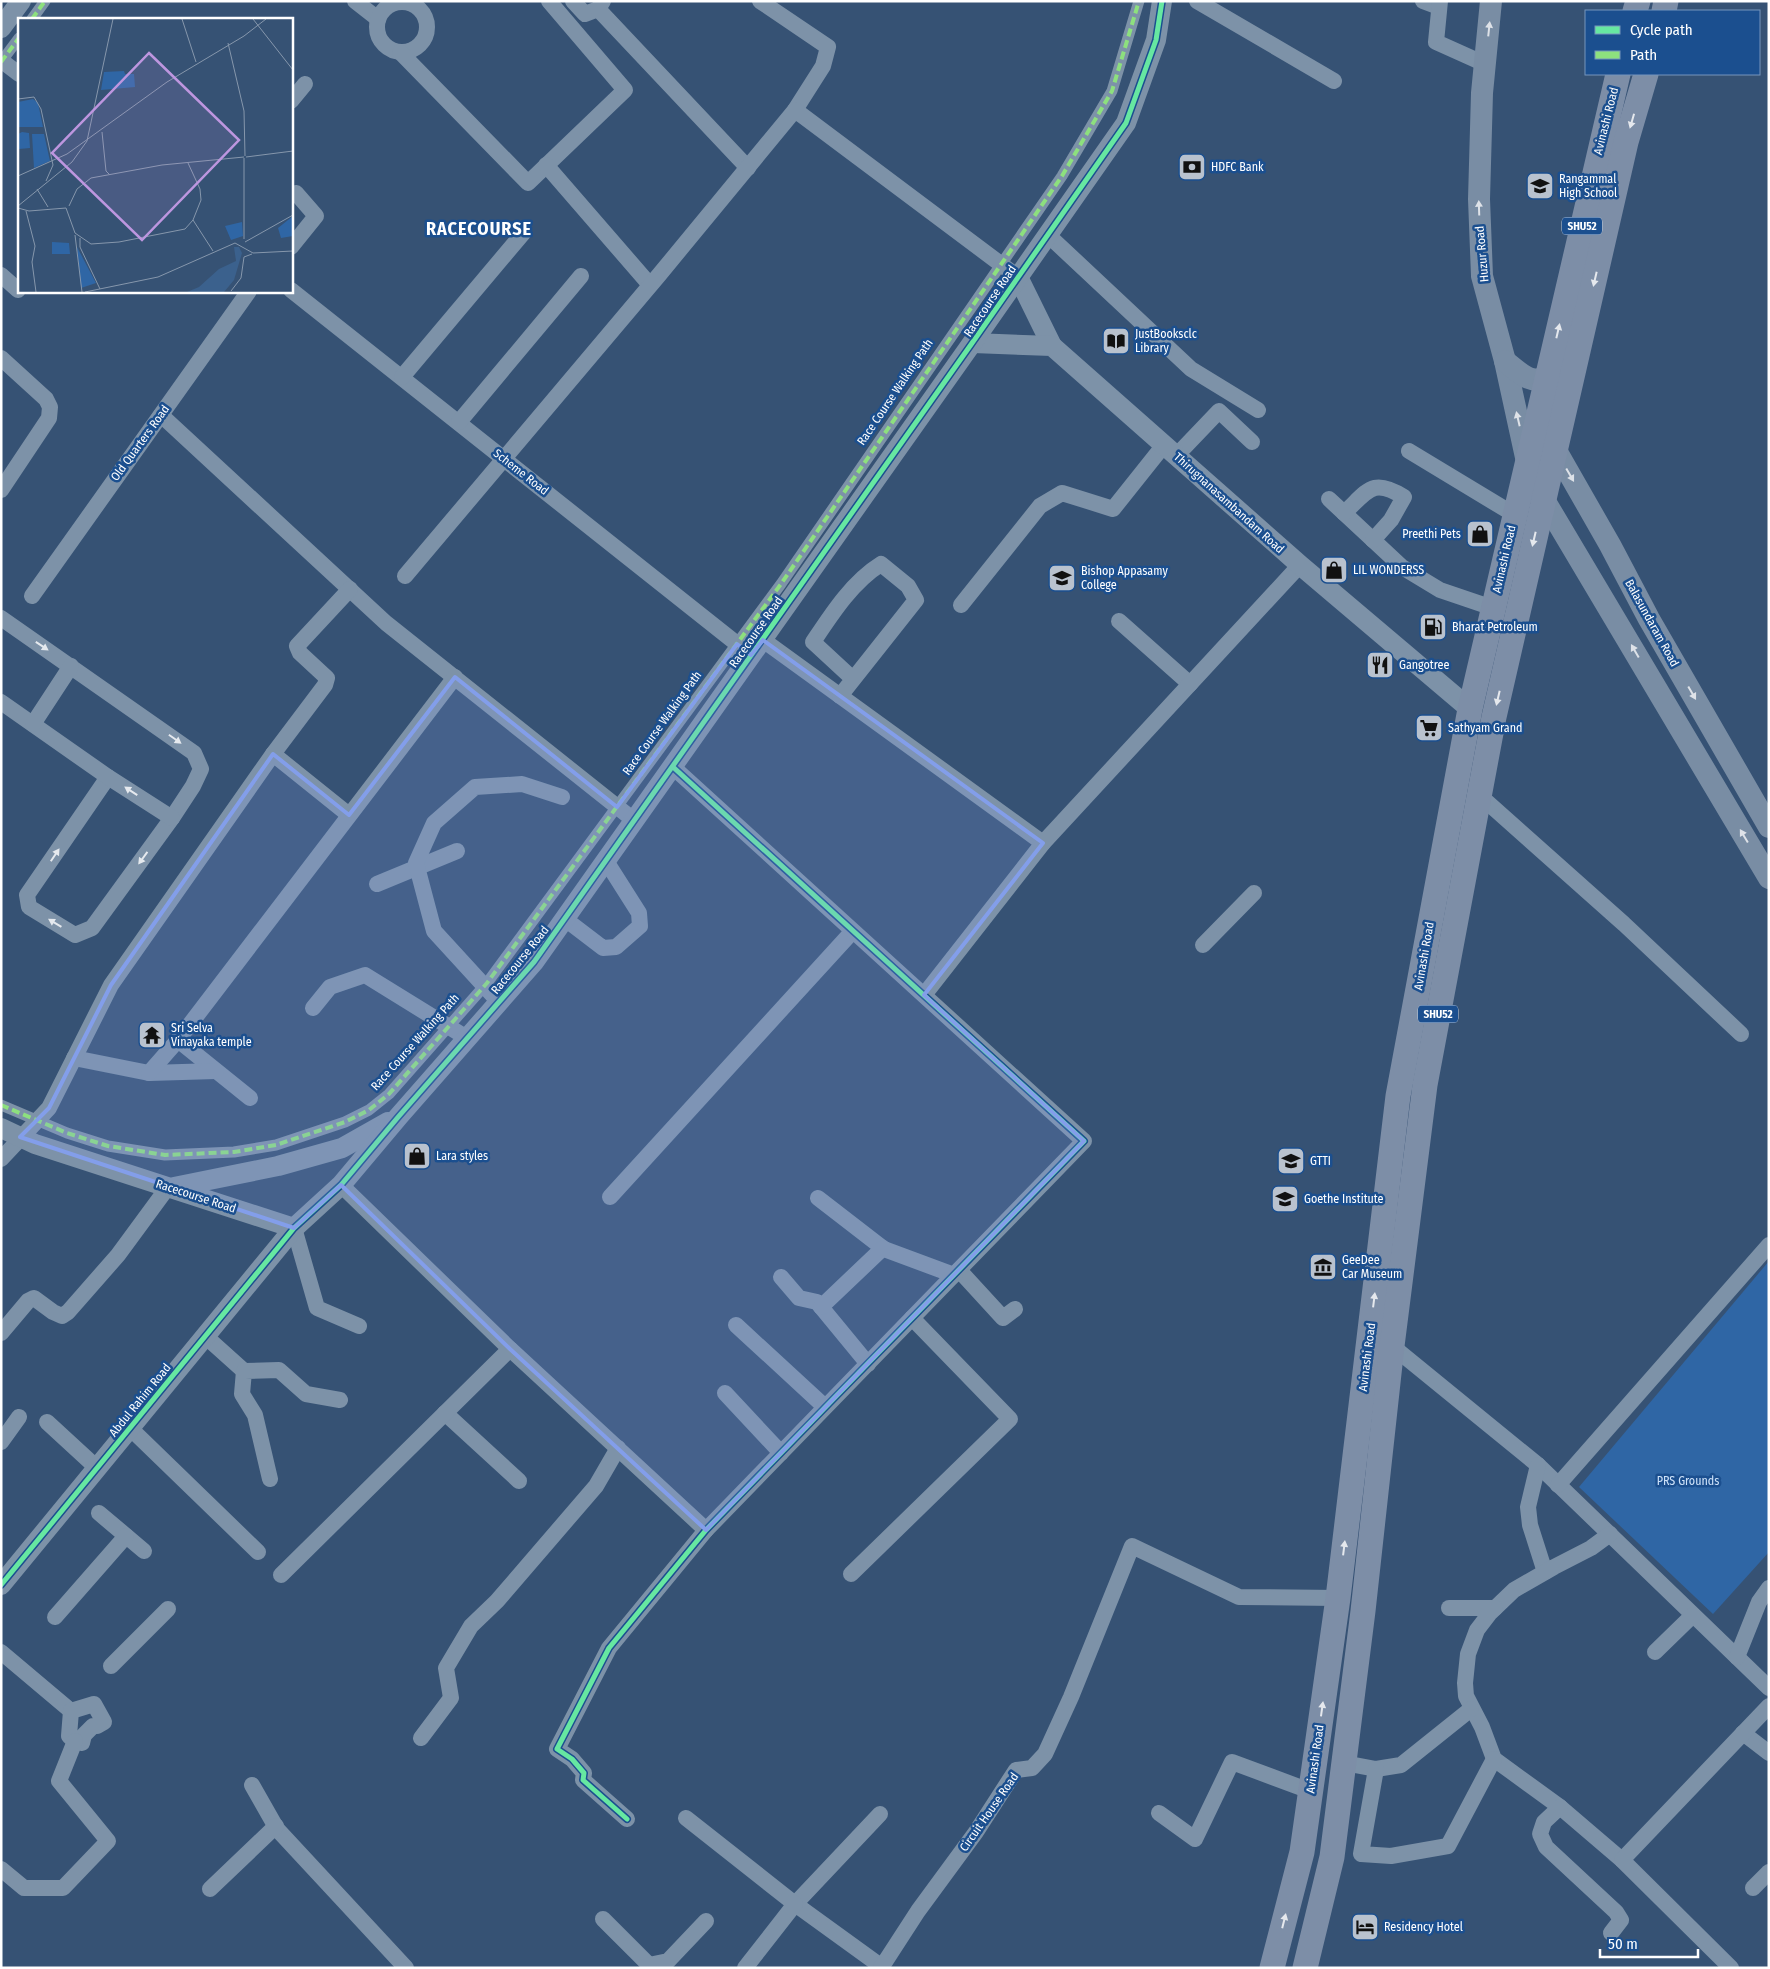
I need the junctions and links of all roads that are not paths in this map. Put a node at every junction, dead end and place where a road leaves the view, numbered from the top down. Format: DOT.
graph roads {
  1 [pos="21,1"];
  2 [pos="45,1"];
  3 [pos="355,1"];
  4 [pos="549,1"];
  5 [pos="573,1"];
  6 [pos="760,1"];
  7 [pos="1139,1"];
  8 [pos="1162,1"];
  9 [pos="1197,1"];
  10 [pos="1422,1"];
  11 [pos="1491,1"];
  12 [pos="408,2"];
  13 [pos="1439,4"];
  14 [pos="601,5"];
  15 [pos="33,18"];
  16 [pos="378,19"];
  17 [pos="1,28"];
  18 [pos="18,39"];
  19 [pos="400,52"];
  20 [pos="2,62"];
  21 [pos="1485,64"];
  22 [pos="18,73"];
  23 [pos="1618,75"];
  24 [pos="1646,75"];
  25 [pos="1334,81"];
  26 [pos="305,84"];
  27 [pos="292,100"];
  28 [pos="796,110"];
  29 [pos="546,165"];
  30 [pos="748,168"];
  31 [pos="296,194"];
  32 [pos="524,232"];
  33 [pos="1048,235"];
  34 [pos="292,246"];
  35 [pos="1000,264"];
  36 [pos="1,275"];
  37 [pos="581,276"];
  38 [pos="1018,277"];
  39 [pos="650,285"];
  40 [pos="18,290"];
  41 [pos="292,291"];
  42 [pos="248,292"];
  43 [pos="973,343"];
  44 [pos="1052,346"];
  45 [pos="1577,354"];
  46 [pos="1,358"];
  47 [pos="1505,361"];
  48 [pos="402,377"];
  49 [pos="1548,378"];
  50 [pos="1258,410"];
  51 [pos="161,415"];
  52 [pos="1538,417"];
  53 [pos="459,422"];
  54 [pos="1252,442"];
  55 [pos="1555,447"];
  56 [pos="1170,450"];
  57 [pos="1409,451"];
  58 [pos="505,459"];
  59 [pos="1527,462"];
  60 [pos="1,490"];
  61 [pos="1543,498"];
  62 [pos="1329,499"];
  63 [pos="1344,513"];
  64 [pos="1514,515"];
  65 [pos="1373,540"];
  66 [pos="1300,566"];
  67 [pos="404,576"];
  68 [pos="350,589"];
  69 [pos="32,596"];
  70 [pos="961,605"];
  71 [pos="1493,608"];
  72 [pos="1,618"];
  73 [pos="1119,621"];
  74 [pos="750,646"];
  75 [pos="71,666"];
  76 [pos="455,677"];
  77 [pos="853,679"];
  78 [pos="1190,684"];
  79 [pos="840,696"];
  80 [pos="1,702"];
  81 [pos="1470,709"];
  82 [pos="33,724"];
  83 [pos="273,754"];
  84 [pos="672,767"];
  85 [pos="108,776"];
  86 [pos="1478,794"];
  87 [pos="562,797"];
  88 [pos="618,807"];
  89 [pos="349,815"];
  90 [pos="172,818"];
  91 [pos="634,821"];
  92 [pos="1769,827"];
  93 [pos="1043,843"];
  94 [pos="457,851"];
  95 [pos="606,861"];
  96 [pos="417,867"];
  97 [pos="1769,878"];
  98 [pos="376,884"];
  99 [pos="1254,893"];
  100 [pos="565,919"];
  101 [pos="852,932"];
  102 [pos="1203,945"];
  103 [pos="484,986"];
  104 [pos="924,995"];
  105 [pos="499,1002"];
  106 [pos="312,1008"];
  107 [pos="449,1027"];
  108 [pos="1741,1034"];
  109 [pos="467,1038"];
  110 [pos="178,1040"];
  111 [pos="74,1058"];
  112 [pos="216,1070"];
  113 [pos="150,1073"];
  114 [pos="250,1098"];
  115 [pos="1,1105"];
  116 [pos="399,1116"];
  117 [pos="36,1120"];
  118 [pos="1,1128"];
  119 [pos="20,1137"];
  120 [pos="1,1160"];
  121 [pos="341,1185"];
  122 [pos="170,1187"];
  123 [pos="610,1197"];
  124 [pos="818,1198"];
  125 [pos="294,1228"];
  126 [pos="1769,1245"];
  127 [pos="883,1248"];
  128 [pos="956,1273"];
  129 [pos="781,1277"];
  130 [pos="821,1307"];
  131 [pos="1015,1309"];
  132 [pos="912,1318"];
  133 [pos="736,1325"];
  134 [pos="359,1326"];
  135 [pos="1,1333"];
  136 [pos="205,1336"];
  137 [pos="1392,1346"];
  138 [pos="510,1349"];
  139 [pos="868,1364"];
  140 [pos="244,1371"];
  141 [pos="725,1393"];
  142 [pos="340,1400"];
  143 [pos="825,1407"];
  144 [pos="445,1413"];
  145 [pos="20,1417"];
  146 [pos="47,1422"];
  147 [pos="130,1428"];
  148 [pos="1,1442"];
  149 [pos="618,1448"];
  150 [pos="781,1453"];
  151 [pos="1538,1465"];
  152 [pos="97,1468"];
  153 [pos="270,1479"];
  154 [pos="519,1481"];
  155 [pos="1558,1485"];
  156 [pos="99,1513"];
  157 [pos="706,1530"];
  158 [pos="1610,1534"];
  159 [pos="126,1536"];
  160 [pos="144,1551"];
  161 [pos="258,1552"];
  162 [pos="1545,1572"];
  163 [pos="280,1574"];
  164 [pos="851,1574"];
  165 [pos="1,1585"];
  166 [pos="1769,1588"];
  167 [pos="1338,1598"];
  168 [pos="1449,1608"];
  169 [pos="1495,1608"];
  170 [pos="168,1609"];
  171 [pos="1694,1615"];
  172 [pos="55,1617"];
  173 [pos="1,1652"];
  174 [pos="1655,1652"];
  175 [pos="1736,1657"];
  176 [pos="111,1666"];
  177 [pos="1765,1678"];
  178 [pos="1769,1706"];
  179 [pos="1471,1709"];
  180 [pos="71,1711"];
  181 [pos="1743,1733"];
  182 [pos="421,1738"];
  183 [pos="75,1741"];
  184 [pos="1769,1753"];
  185 [pos="1494,1759"];
  186 [pos="1344,1763"];
  187 [pos="1376,1769"];
  188 [pos="252,1785"];
  189 [pos="1310,1791"];
  190 [pos="1560,1807"];
  191 [pos="1159,1813"];
  192 [pos="880,1814"];
  193 [pos="686,1818"];
  194 [pos="627,1819"];
  195 [pos="276,1826"];
  196 [pos="1622,1860"];
  197 [pos="1,1869"];
  198 [pos="1769,1872"];
  199 [pos="1752,1888"];
  200 [pos="210,1889"];
  201 [pos="795,1904"];
  202 [pos="603,1919"];
  203 [pos="706,1921"];
  204 [pos="1611,1933"];
  205 [pos="881,1967"];
  206 [pos="406,1968"];
  207 [pos="745,1968"];
  208 [pos="1272,1968"];
  209 [pos="1305,1968"];
  210 [pos="1731,1968"];
  1 -- 17 [label="street"];
  2 -- 15 [label="street"];
  3 -- 16 [label="street"];
  4 -- 29 [label="street"];
  5 -- 14 [label="street"];
  6 -- 28 [label="street"];
  7 -- 35 [label="street, Race Course Walking Path"];
  8 -- 33 [label="street, Racecourse Road"];
  9 -- 25 [label="street"];
  10 -- 13 [label="street"];
  21 -- 11 [label="main road, Huzur Road, one-way"];
  12 -- 16 [label="street"];
  12 -- 19 [label="street"];
  13 -- 21 [label="street"];
  14 -- 30 [label="street"];
  16 -- 19 [label="street"];
  18 -- 20 [label="street"];
  19 -- 29 [label="street"];
  20 -- 22 [label="street"];
  47 -- 21 [label="main road, Huzur Road, one-way"];
  49 -- 23 [label="main road, Avinashi Road / SHU52, one-way"];
  24 -- 45 [label="main road, Avinashi Road / SHU52, one-way"];
  26 -- 27 [label="street"];
  28 -- 30 [label="street"];
  28 -- 35 [label="street"];
  29 -- 39 [label="street"];
  30 -- 39 [label="street"];
  31 -- 34 [label="street"];
  32 -- 48 [label="street"];
  33 -- 38 [label="street, Racecourse Road"];
  33 -- 50 [label="street"];
  35 -- 38 [label="street"];
  35 -- 74 [label="street, Race Course Walking Path"];
  36 -- 40 [label="street"];
  37 -- 53 [label="street"];
  38 -- 43 [label="street, Racecourse Road"];
  38 -- 44 [label="street"];
  39 -- 58 [label="street"];
  41 -- 48 [label="street, Scheme Road"];
  42 -- 51 [label="street, Old Quarters Road"];
  43 -- 44 [label="street"];
  43 -- 74 [label="street, Racecourse Road"];
  44 -- 56 [label="street, Thirugnanasambandam Road"];
  45 -- 49 [label="main road"];
  45 -- 55 [label="main road, Avinashi Road / SHU52"];
  46 -- 60 [label="street"];
  47 -- 49 [label="main road"];
  59 -- 47 [label="main road, Huzur Road, one-way"];
  48 -- 53 [label="street, Scheme Road"];
  49 -- 52 [label="main road, Avinashi Road / SHU52"];
  51 -- 68 [label="street"];
  51 -- 69 [label="street, Old Quarters Road"];
  52 -- 55 [label="main road, Balasundaram Road"];
  52 -- 59 [label="main road, Avinashi Road / SHU52"];
  53 -- 58 [label="street, Scheme Road"];
  54 -- 56 [label="street"];
  55 -- 61 [label="main road, Avinashi Road / SHU52"];
  55 -- 92 [label="main road, Balasundaram Road, one-way"];
  56 -- 66 [label="street, Thirugnanasambandam Road"];
  56 -- 70 [label="street"];
  57 -- 64 [label="street"];
  58 -- 67 [label="street"];
  58 -- 74 [label="street, Scheme Road"];
  59 -- 61 [label="main road, Huzur Road"];
  59 -- 64 [label="main road, Avinashi Road / SHU52"];
  61 -- 86 [label="main road, Avinashi Road / SHU52, one-way"];
  97 -- 61 [label="main road, one-way"];
  62 -- 63 [label="street"];
  63 -- 65 [label="street"];
  63 -- 65 [label="street"];
  64 -- 71 [label="main road, Avinashi Road / SHU52"];
  65 -- 71 [label="street"];
  66 -- 78 [label="street"];
  66 -- 81 [label="street, Thirugnanasambandam Road"];
  68 -- 76 [label="street"];
  68 -- 83 [label="street"];
  71 -- 81 [label="main road, Avinashi Road / SHU52"];
  72 -- 75 [label="street, one-way"];
  73 -- 78 [label="street"];
  74 -- 79 [label="street, Scheme Road"];
  74 -- 84 [label="street, Racecourse Road"];
  74 -- 88 [label="street, Race Course Walking Path"];
  75 -- 82 [label="street"];
  75 -- 90 [label="street, one-way"];
  76 -- 88 [label="street"];
  76 -- 89 [label="street"];
  77 -- 77 [label="street"];
  77 -- 79 [label="street"];
  78 -- 93 [label="street"];
  79 -- 93 [label="street, Scheme Road"];
  80 -- 82 [label="street"];
  167 -- 81 [label="main road, Avinashi Road / SHU52, one-way"];
  82 -- 85 [label="street"];
  83 -- 89 [label="street"];
  83 -- 111 [label="street"];
  84 -- 91 [label="street, Racecourse Road"];
  84 -- 101 [label="street"];
  90 -- 85 [label="street, one-way"];
  90 -- 85 [label="street, one-way"];
  86 -- 108 [label="street"];
  86 -- 137 [label="main road, Avinashi Road / SHU52"];
  87 -- 96 [label="street"];
  88 -- 91 [label="street"];
  88 -- 103 [label="street, Race Course Walking Path"];
  89 -- 110 [label="street"];
  91 -- 95 [label="street, Racecourse Road"];
  93 -- 104 [label="street"];
  94 -- 96 [label="street"];
  95 -- 100 [label="street, Racecourse Road"];
  95 -- 100 [label="street"];
  96 -- 98 [label="street"];
  96 -- 103 [label="street"];
  99 -- 102 [label="street"];
  100 -- 105 [label="street, Racecourse Road"];
  101 -- 104 [label="street"];
  101 -- 123 [label="street"];
  103 -- 105 [label="street"];
  103 -- 107 [label="street, Race Course Walking Path"];
  104 -- 128 [label="street"];
  105 -- 109 [label="street, Racecourse Road"];
  106 -- 107 [label="street"];
  107 -- 109 [label="street"];
  107 -- 117 [label="street, Race Course Walking Path"];
  109 -- 116 [label="street, Racecourse Road"];
  110 -- 112 [label="street"];
  110 -- 113 [label="street"];
  111 -- 113 [label="street"];
  111 -- 117 [label="street"];
  112 -- 113 [label="street"];
  112 -- 114 [label="street"];
  115 -- 117 [label="street, Race Course Walking Path"];
  116 -- 121 [label="street, Racecourse Road"];
  116 -- 122 [label="street"];
  117 -- 119 [label="street"];
  118 -- 119 [label="street, Racecourse Road"];
  119 -- 120 [label="street"];
  119 -- 122 [label="street, Racecourse Road"];
  121 -- 125 [label="street, Racecourse Road"];
  121 -- 138 [label="street"];
  122 -- 125 [label="street, Racecourse Road"];
  122 -- 135 [label="street"];
  124 -- 127 [label="street"];
  125 -- 134 [label="street"];
  125 -- 136 [label="street, Abdul Rahim Road"];
  126 -- 155 [label="street"];
  127 -- 128 [label="street"];
  127 -- 130 [label="street"];
  128 -- 131 [label="street"];
  128 -- 132 [label="street"];
  129 -- 130 [label="street"];
  130 -- 139 [label="street"];
  132 -- 139 [label="street"];
  132 -- 164 [label="street"];
  133 -- 143 [label="street"];
  136 -- 140 [label="street"];
  136 -- 147 [label="street, Abdul Rahim Road"];
  137 -- 151 [label="street"];
  137 -- 186 [label="main road, Avinashi Road / SHU52"];
  138 -- 144 [label="street"];
  138 -- 149 [label="street"];
  139 -- 143 [label="street"];
  140 -- 142 [label="street"];
  140 -- 153 [label="street"];
  141 -- 150 [label="street"];
  143 -- 150 [label="street"];
  144 -- 154 [label="street"];
  144 -- 163 [label="street"];
  145 -- 148 [label="street"];
  146 -- 152 [label="street"];
  147 -- 152 [label="street, Abdul Rahim Road"];
  147 -- 161 [label="street"];
  149 -- 157 [label="street"];
  149 -- 182 [label="street"];
  150 -- 157 [label="street"];
  151 -- 155 [label="street"];
  151 -- 162 [label="street"];
  152 -- 165 [label="street, Abdul Rahim Road"];
  155 -- 158 [label="street"];
  156 -- 159 [label="street"];
  157 -- 194 [label="street"];
  158 -- 162 [label="street"];
  158 -- 171 [label="street"];
  159 -- 160 [label="street"];
  159 -- 172 [label="street"];
  162 -- 169 [label="street"];
  166 -- 175 [label="street"];
  189 -- 167 [label="main road, Avinashi Road / SHU52, one-way"];
  167 -- 205 [label="street, Circuit House Road"];
  168 -- 169 [label="street"];
  169 -- 179 [label="street"];
  170 -- 176 [label="street"];
  171 -- 174 [label="street"];
  171 -- 175 [label="street"];
  173 -- 180 [label="street"];
  175 -- 177 [label="street"];
  178 -- 181 [label="street"];
  179 -- 185 [label="street"];
  179 -- 187 [label="street"];
  180 -- 183 [label="street"];
  180 -- 183 [label="street"];
  181 -- 184 [label="street"];
  181 -- 196 [label="street"];
  183 -- 197 [label="street"];
  185 -- 187 [label="street"];
  185 -- 190 [label="street"];
  186 -- 187 [label="street"];
  186 -- 209 [label="main road, Avinashi Road / SHU52"];
  188 -- 195 [label="street"];
  189 -- 191 [label="street"];
  208 -- 189 [label="main road, Avinashi Road / SHU52, one-way"];
  190 -- 196 [label="street"];
  190 -- 204 [label="street"];
  192 -- 201 [label="street"];
  193 -- 201 [label="street"];
  195 -- 200 [label="street"];
  195 -- 206 [label="street"];
  196 -- 210 [label="street"];
  198 -- 199 [label="street"];
  201 -- 205 [label="street"];
  201 -- 207 [label="street"];
  202 -- 203 [label="street"];
}
